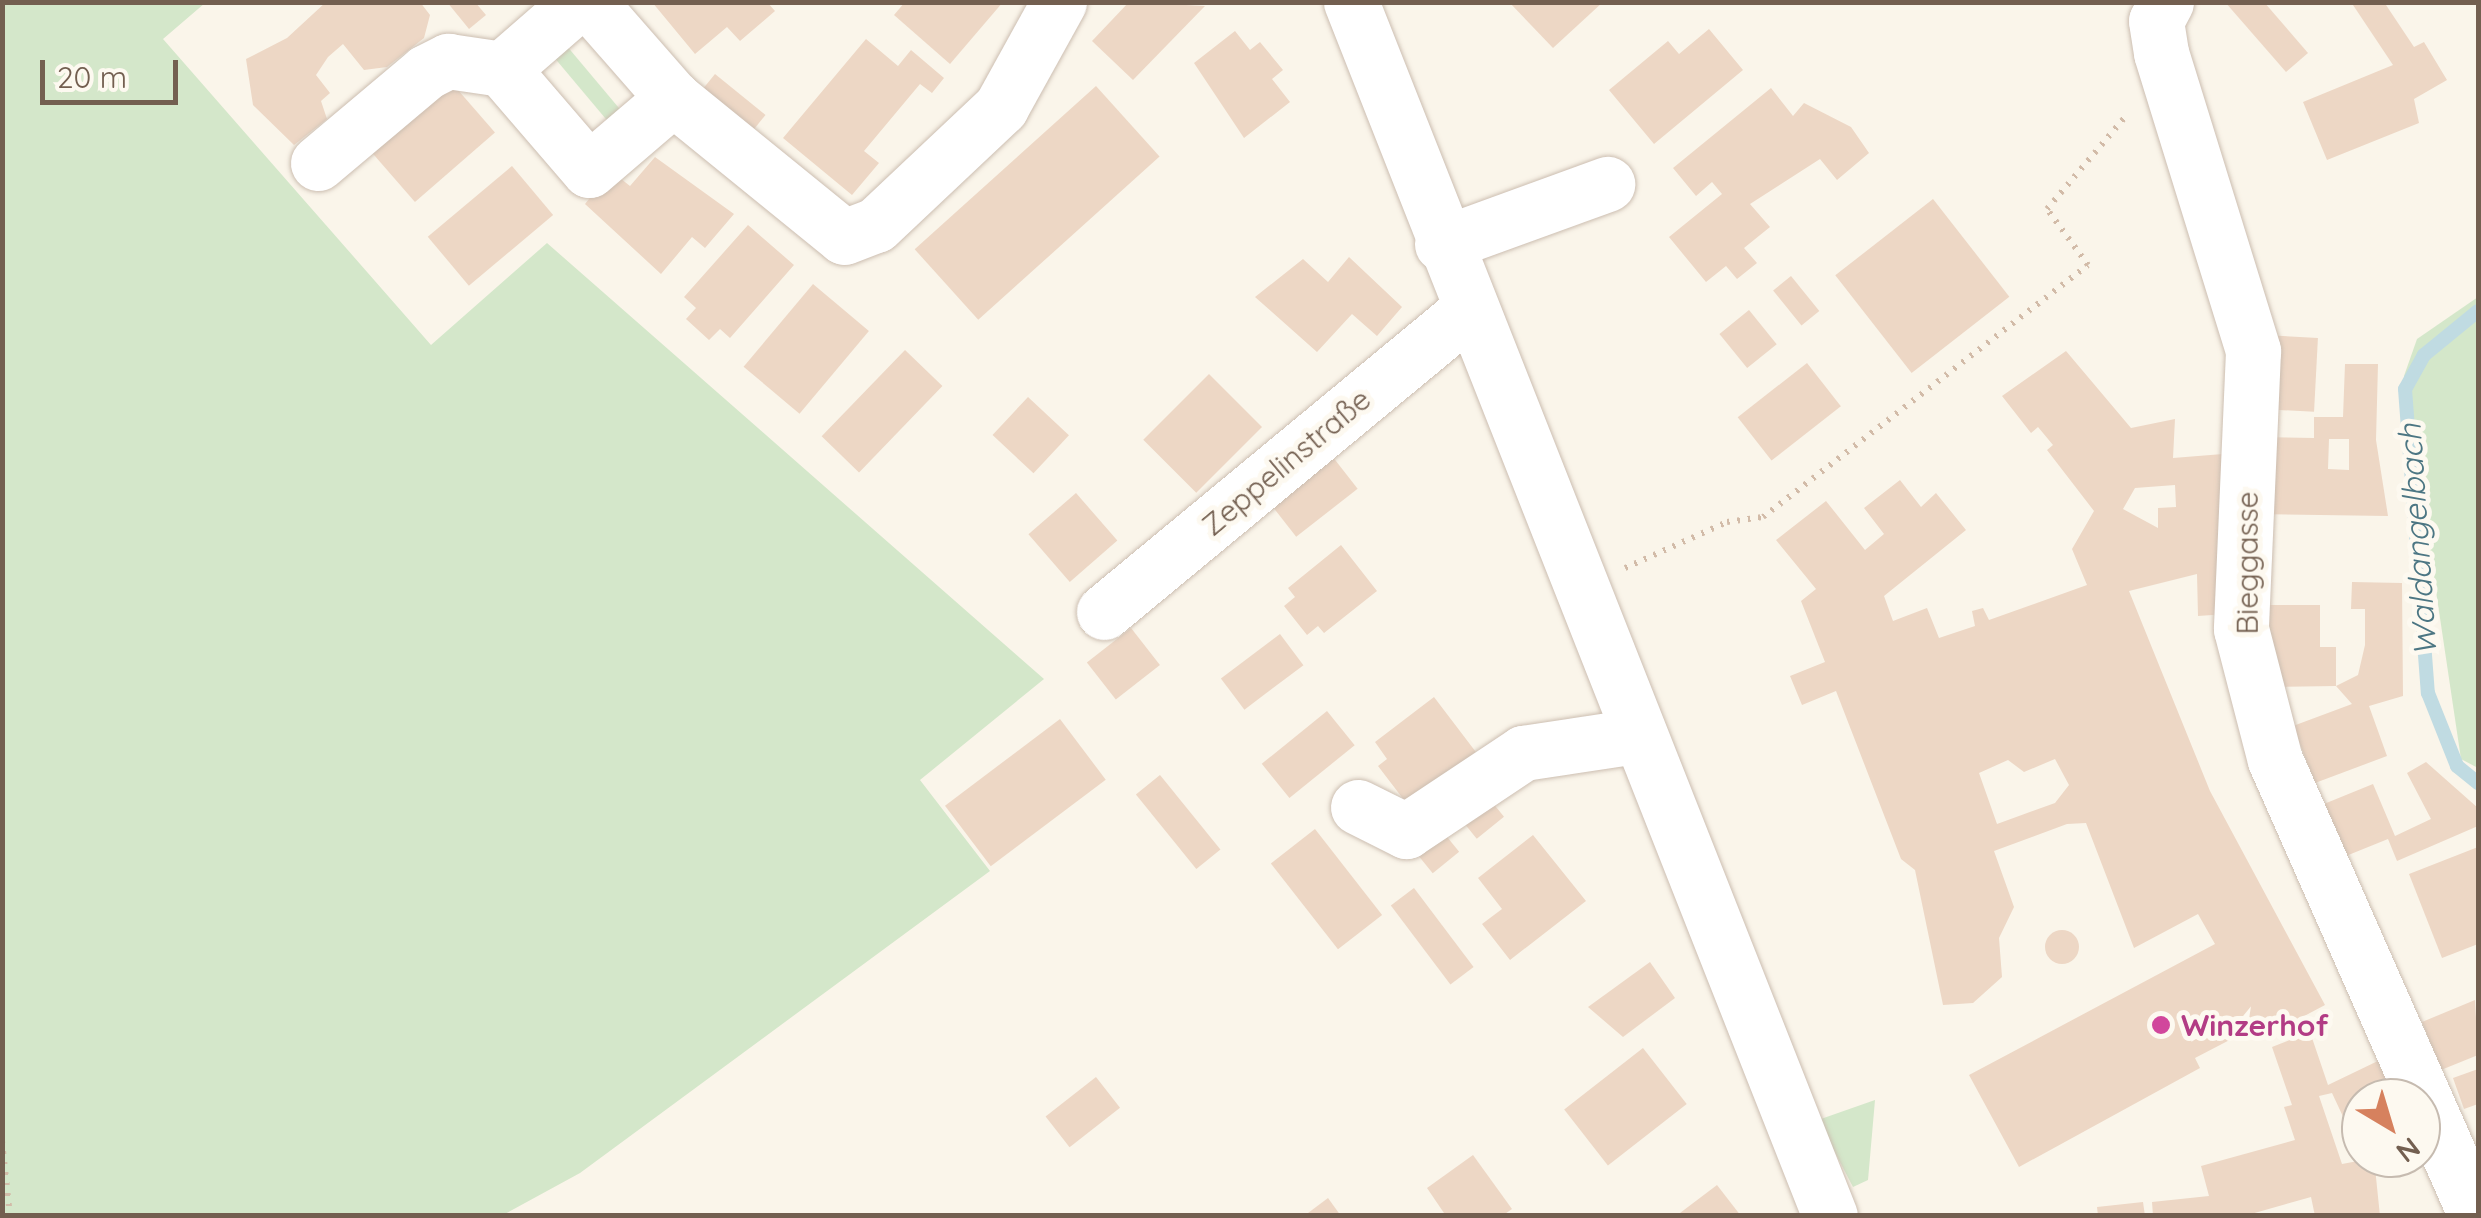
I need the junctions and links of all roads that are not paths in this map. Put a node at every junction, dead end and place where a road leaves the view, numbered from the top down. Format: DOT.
graph roads {
  1 [pos="578,2"];
  2 [pos="589,2"];
  3 [pos="1058,2"];
  4 [pos="1351,2"];
  5 [pos="2161,12"];
  6 [pos="502,69"];
  7 [pos="673,98"];
  8 [pos="318,163"];
  9 [pos="1607,184"];
  10 [pos="1442,244"];
  11 [pos="1467,312"];
  12 [pos="1104,612"];
  13 [pos="1636,736"];
  14 [pos="1358,808"];
  15 [pos="1830,1216"];
  16 [pos="2476,1216"];
  1 -- 6 [label="street"];
  2 -- 7 [label="street"];
  3 -- 7 [label="street"];
  4 -- 10 [label="street"];
  5 -- 16 [label="street, Bieggasse"];
  6 -- 7 [label="street"];
  6 -- 8 [label="street"];
  9 -- 10 [label="street"];
  10 -- 11 [label="street"];
  11 -- 12 [label="street, Zeppelinstraße"];
  11 -- 13 [label="street"];
  13 -- 14 [label="street"];
  13 -- 15 [label="street"];
}
